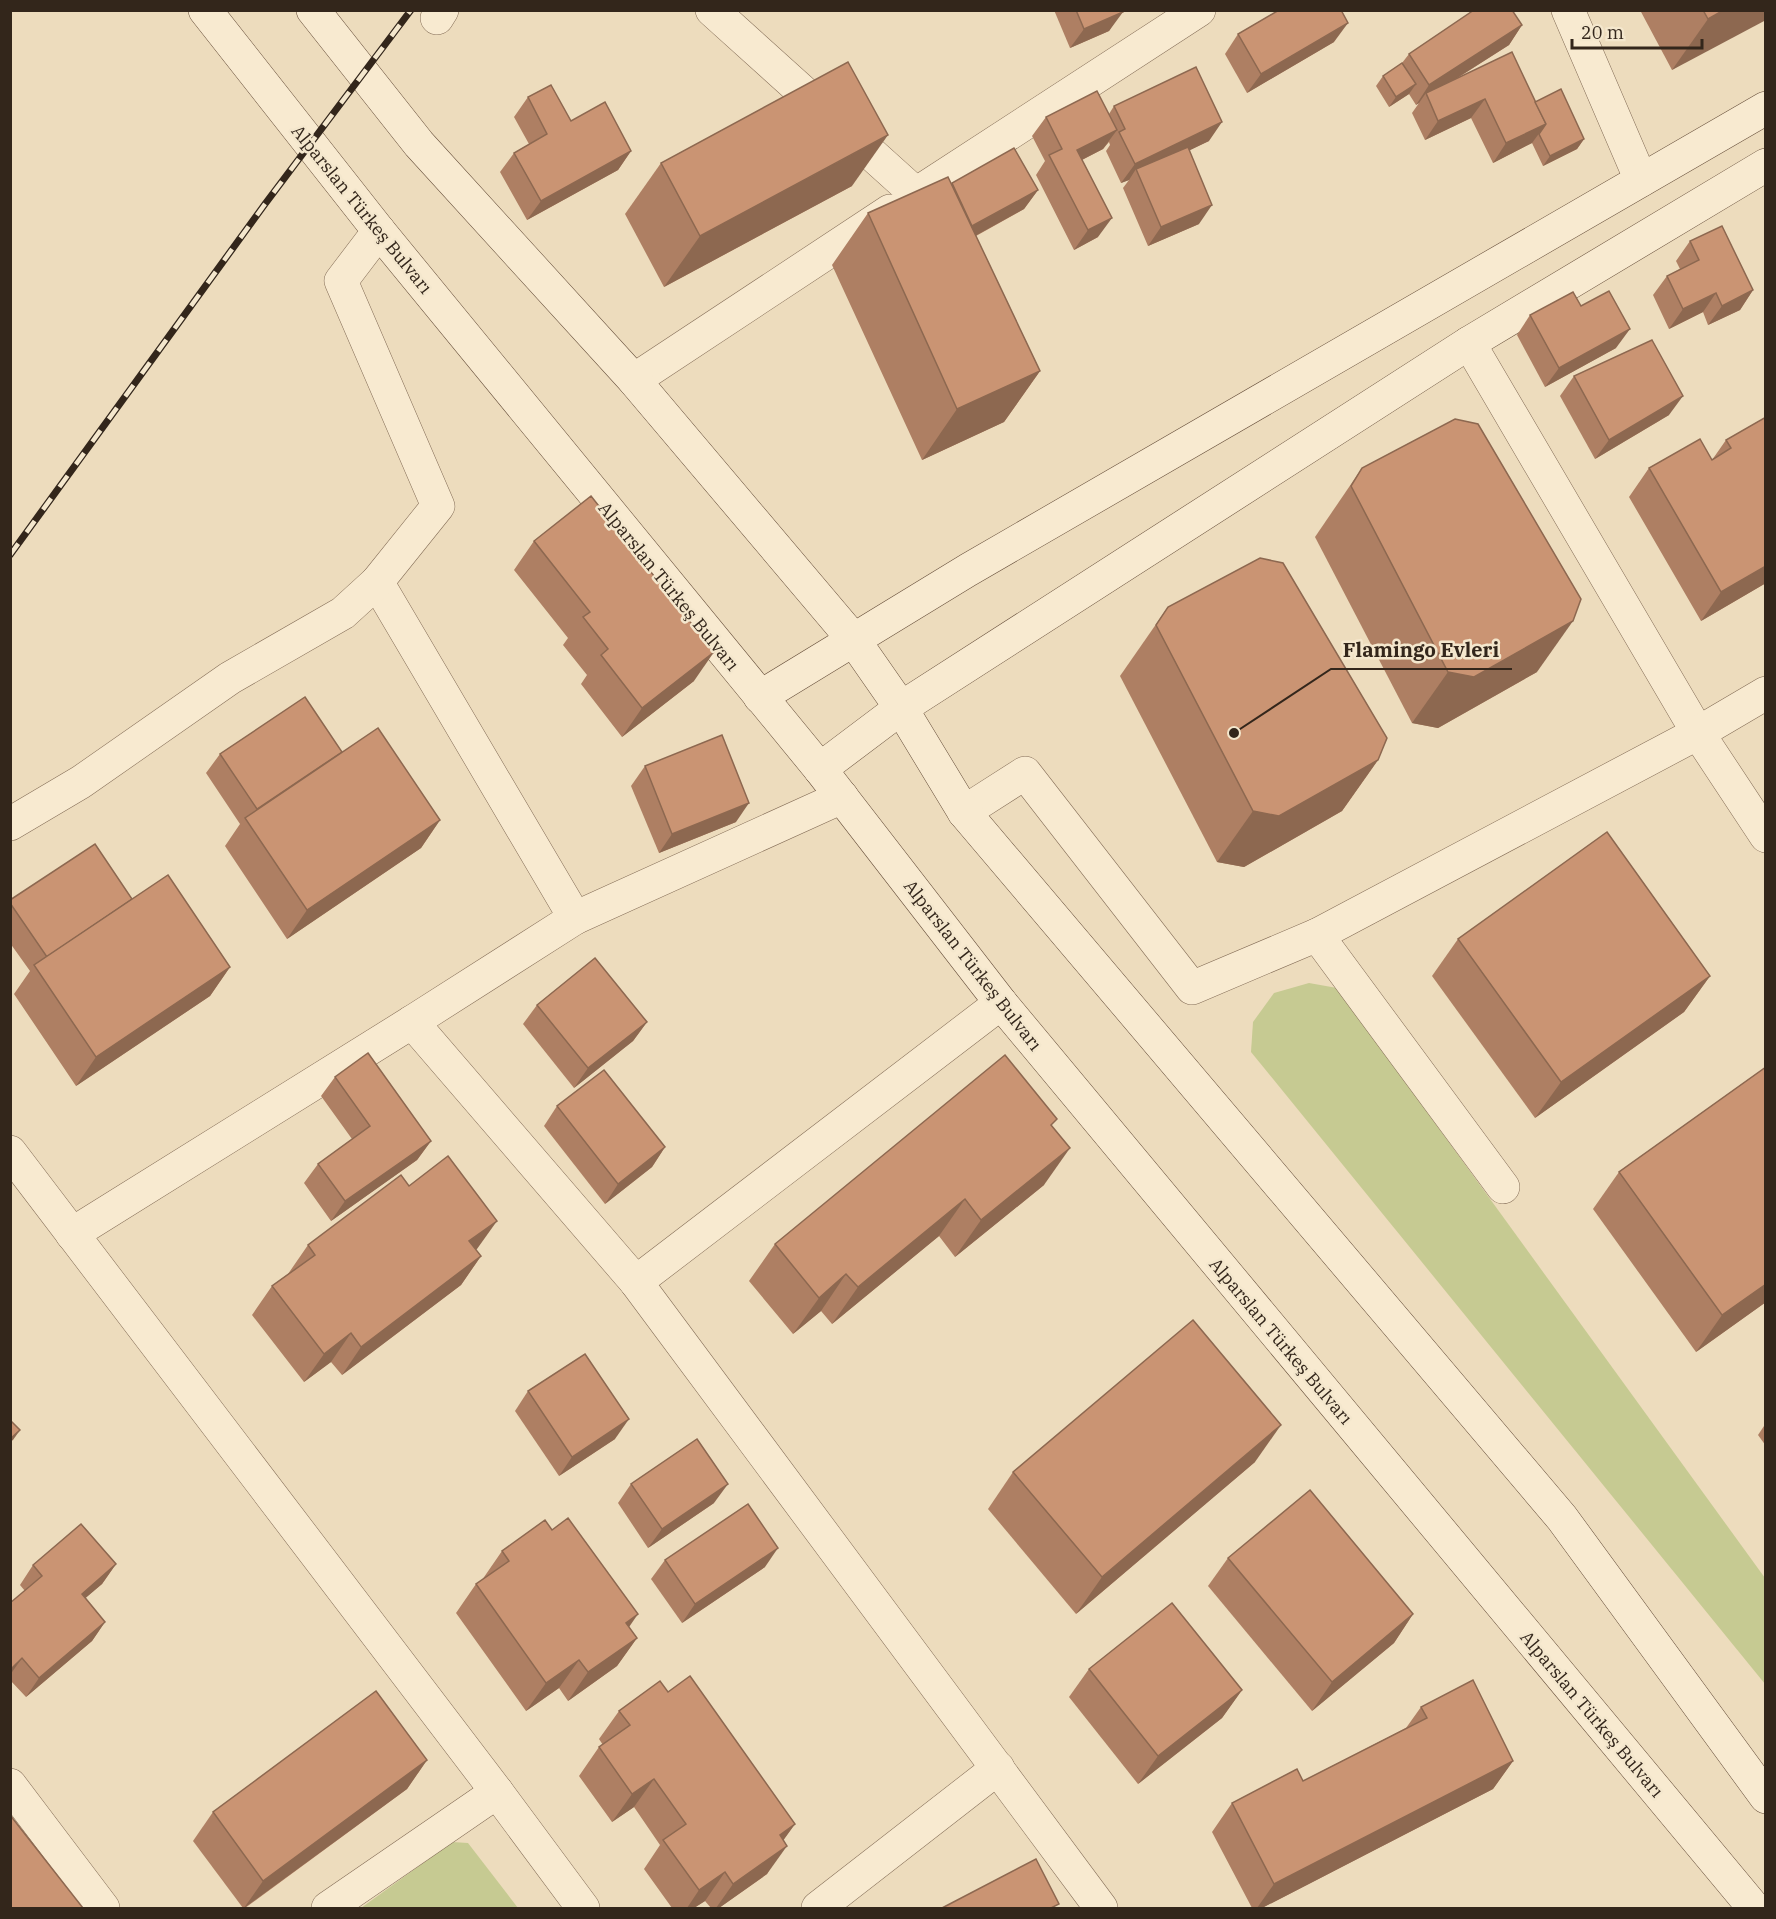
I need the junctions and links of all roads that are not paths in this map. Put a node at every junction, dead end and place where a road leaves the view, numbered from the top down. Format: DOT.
graph roads {
  1 [pos="206,10"];
  2 [pos="313,10"];
  3 [pos="712,10"];
  4 [pos="1199,10"];
  5 [pos="1568,10"];
  6 [pos="1766,108"];
  7 [pos="1766,165"];
  8 [pos="1641,180"];
  9 [pos="916,194"];
  10 [pos="379,231"];
  11 [pos="1469,343"];
  12 [pos="634,380"];
  13 [pos="376,582"];
  14 [pos="853,639"];
  15 [pos="1766,693"];
  16 [pos="760,697"];
  17 [pos="902,708"];
  18 [pos="1698,733"];
  19 [pos="820,769"];
  20 [pos="842,797"];
  21 [pos="964,812"];
  22 [pos="10,824"];
  23 [pos="1766,836"];
  24 [pos="575,918"];
  25 [pos="1317,935"];
  26 [pos="1001,1003"];
  27 [pos="412,1022"];
  28 [pos="10,1152"];
  29 [pos="1503,1187"];
  30 [pos="72,1234"];
  31 [pos="636,1282"];
  32 [pos="998,1768"];
  33 [pos="10,1785"];
  34 [pos="497,1792"];
  35 [pos="1766,1797"];
  36 [pos="103,1908"];
  37 [pos="328,1908"];
  38 [pos="583,1908"];
  39 [pos="818,1908"];
  40 [pos="1101,1908"];
  41 [pos="1754,1908"];
  1 -- 10 [label="street, Alparslan Türkeş Bulvarı"];
  2 -- 12 [label="street"];
  3 -- 9 [label="street"];
  4 -- 9 [label="street"];
  5 -- 8 [label="street"];
  6 -- 8 [label="street"];
  7 -- 11 [label="street"];
  8 -- 14 [label="street"];
  9 -- 12 [label="street"];
  10 -- 13 [label="street"];
  10 -- 16 [label="street, Alparslan Türkeş Bulvarı"];
  11 -- 17 [label="street"];
  11 -- 18 [label="street"];
  12 -- 14 [label="street"];
  13 -- 22 [label="street"];
  13 -- 24 [label="street"];
  14 -- 16 [label="street"];
  14 -- 17 [label="street"];
  15 -- 18 [label="street"];
  16 -- 19 [label="street, Alparslan Türkeş Bulvarı"];
  17 -- 19 [label="street"];
  17 -- 21 [label="street"];
  18 -- 23 [label="street"];
  18 -- 25 [label="street"];
  19 -- 20 [label="street, Alparslan Türkeş Bulvarı"];
  20 -- 24 [label="street"];
  20 -- 26 [label="street, Alparslan Türkeş Bulvarı"];
  21 -- 25 [label="street"];
  21 -- 35 [label="street"];
  24 -- 27 [label="street"];
  25 -- 29 [label="street"];
  26 -- 31 [label="street"];
  26 -- 41 [label="street, Alparslan Türkeş Bulvarı"];
  27 -- 30 [label="street"];
  27 -- 31 [label="street"];
  28 -- 30 [label="street"];
  30 -- 34 [label="street"];
  31 -- 32 [label="street"];
  32 -- 39 [label="street"];
  32 -- 40 [label="street"];
  33 -- 36 [label="street"];
  34 -- 37 [label="street"];
  34 -- 38 [label="street"];
}
